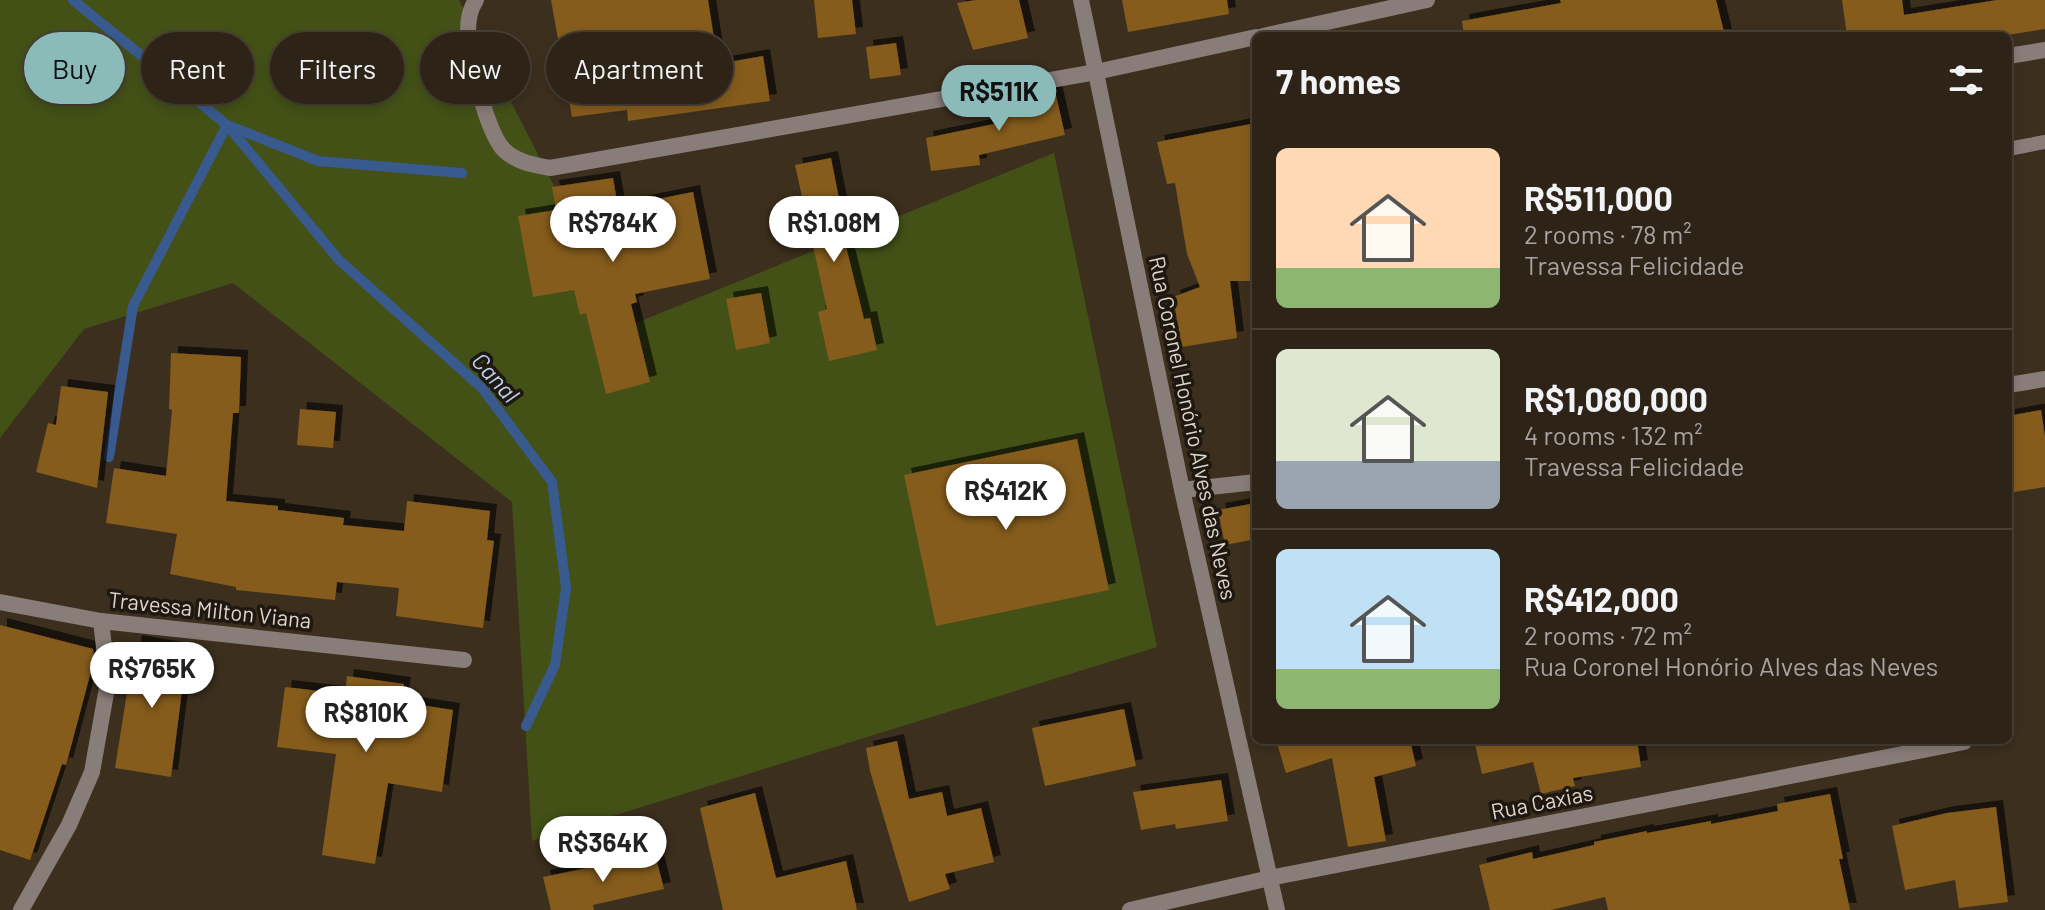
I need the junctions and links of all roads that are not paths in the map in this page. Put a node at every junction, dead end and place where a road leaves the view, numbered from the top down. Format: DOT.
graph roads {
  1 [pos="476,0"];
  2 [pos="1081,0"];
  3 [pos="1427,0"];
  4 [pos="1281,32"];
  5 [pos="1252,38"];
  6 [pos="2045,50"];
  7 [pos="2012,55"];
  8 [pos="1096,72"];
  9 [pos="2045,142"];
  10 [pos="2012,148"];
  11 [pos="2045,379"];
  12 [pos="2012,384"];
  13 [pos="1252,482"];
  14 [pos="1182,490"];
  15 [pos="0,602"];
  16 [pos="101,621"];
  17 [pos="464,660"];
  18 [pos="1954,744"];
  19 [pos="1270,878"];
  20 [pos="21,910"];
  21 [pos="1130,910"];
  22 [pos="1277,910"];
  1 -- 8 [label="street"];
  2 -- 8 [label="street, Rua Coronel Honório Alves das Neves"];
  3 -- 4 [label="street"];
  5 -- 8 [label="street"];
  6 -- 7 [label="street"];
  8 -- 14 [label="street, Rua Coronel Honório Alves das Neves"];
  9 -- 10 [label="lane"];
  11 -- 12 [label="street"];
  13 -- 14 [label="street"];
  14 -- 19 [label="street, Rua Coronel Honório Alves das Neves"];
  15 -- 16 [label="street, Travessa Milton Viana"];
  16 -- 17 [label="street, Travessa Milton Viana"];
  16 -- 20 [label="street"];
  18 -- 19 [label="street, Rua Caxias"];
  19 -- 21 [label="street, Rua Caxias"];
  19 -- 22 [label="street, Rua Coronel Honório Alves das Neves"];
}
